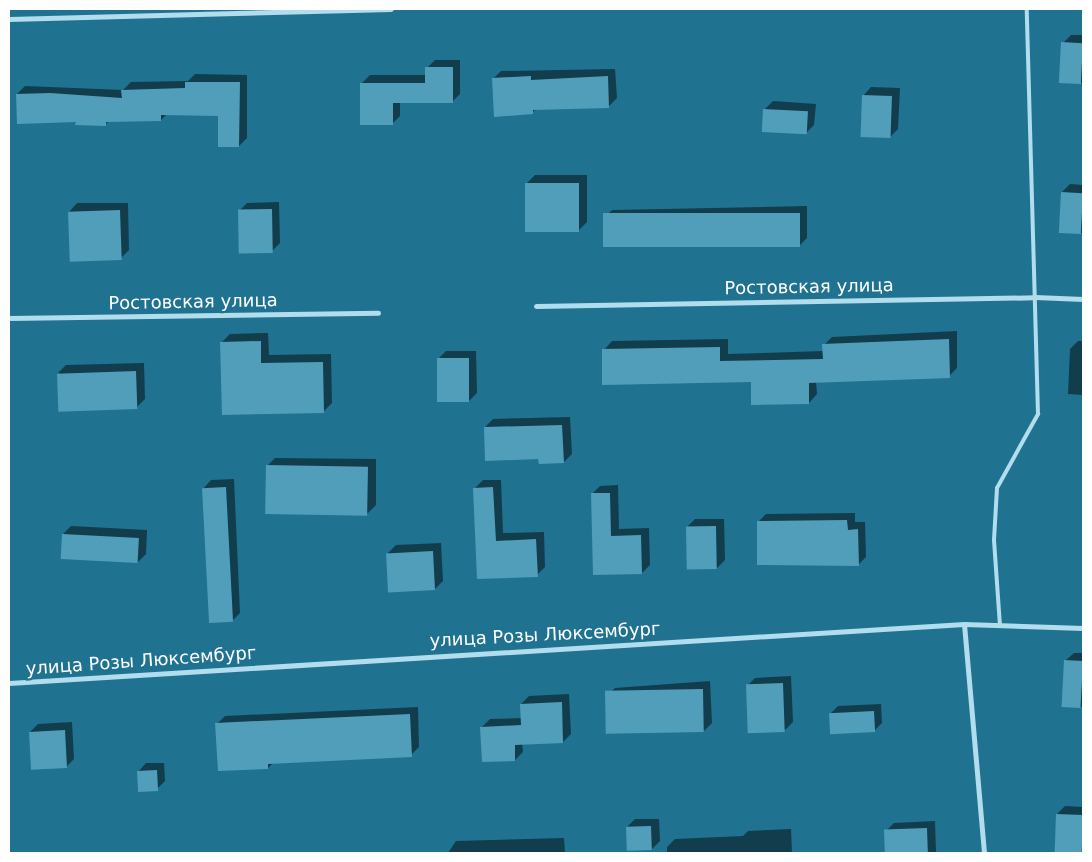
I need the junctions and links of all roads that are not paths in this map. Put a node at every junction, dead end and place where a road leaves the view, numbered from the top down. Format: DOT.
graph roads {
  1 [pos="391,9"];
  2 [pos="1028,9"];
  3 [pos="9,19"];
  4 [pos="1035,297"];
  5 [pos="1083,299"];
  6 [pos="536,306"];
  7 [pos="378,313"];
  8 [pos="9,318"];
  9 [pos="964,624"];
  10 [pos="1000,626"];
  11 [pos="1083,628"];
  12 [pos="9,683"];
  13 [pos="984,853"];
  1 -- 3 [label="street"];
  2 -- 4 [label="lane"];
  4 -- 5 [label="street, Ростовская улица"];
  4 -- 6 [label="street, Ростовская улица"];
  4 -- 10 [label="lane"];
  7 -- 8 [label="street, Ростовская улица"];
  9 -- 10 [label="street, улица Розы Люксембург"];
  9 -- 12 [label="street, улица Розы Люксембург"];
  9 -- 13 [label="street"];
  10 -- 11 [label="street, улица Розы Люксембург"];
}
